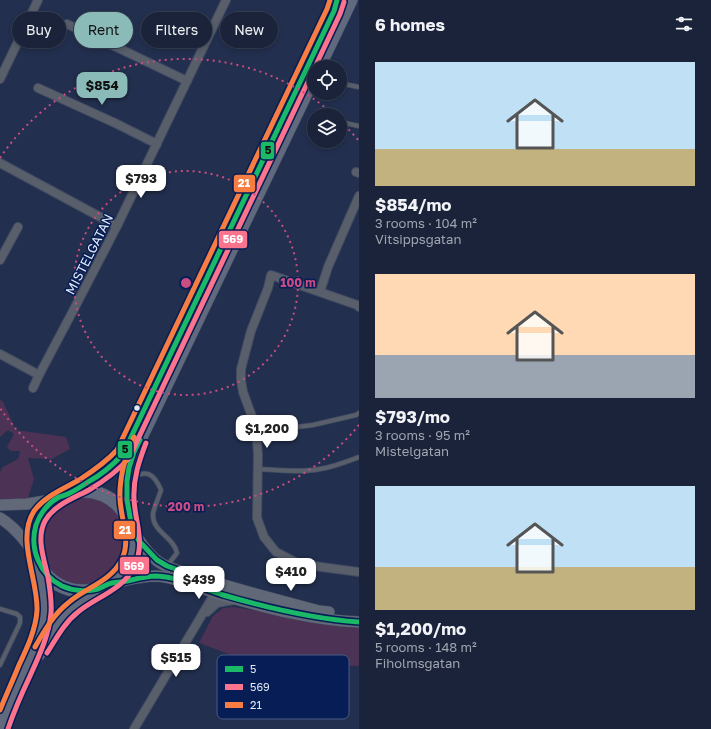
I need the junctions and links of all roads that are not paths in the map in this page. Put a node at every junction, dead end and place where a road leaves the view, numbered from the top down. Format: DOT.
graph roads {
  1 [pos="38,0"];
  2 [pos="226,0"];
  3 [pos="337,0"];
  4 [pos="351,0"];
  5 [pos="68,24"];
  6 [pos="322,60"];
  7 [pos="0,78"];
  8 [pos="187,82"];
  9 [pos="347,85"];
  10 [pos="359,87"];
  11 [pos="38,88"];
  12 [pos="307,92"];
  13 [pos="347,123"];
  14 [pos="359,126"];
  15 [pos="157,144"];
  16 [pos="0,163"];
  17 [pos="359,196"];
  18 [pos="117,226"];
  19 [pos="18,227"];
  20 [pos="0,260"];
  21 [pos="320,292"];
  22 [pos="359,307"];
  23 [pos="0,354"];
  24 [pos="39,375"];
  25 [pos="33,388"];
  26 [pos="359,413"];
  27 [pos="256,432"];
  28 [pos="359,457"];
  29 [pos="258,468"];
  30 [pos="127,481"];
  31 [pos="69,493"];
  32 [pos="57,499"];
  33 [pos="0,505"];
  34 [pos="0,518"];
  35 [pos="131,526"];
  36 [pos="36,558"];
  37 [pos="167,566"];
  38 [pos="359,572"];
  39 [pos="106,586"];
  40 [pos="218,588"];
  41 [pos="238,600"];
  42 [pos="0,609"];
  43 [pos="359,616"];
  44 [pos="201,618"];
  45 [pos="359,622"];
  46 [pos="0,665"];
  47 [pos="2,726"];
  48 [pos="134,729"];
  1 -- 7 [label="street"];
  2 -- 8 [label="street, MISTELGATAN"];
  3 -- 31 [label="highway"];
  4 -- 6 [label="highway"];
  5 -- 8 [label="street"];
  8 -- 15 [label="street, MISTELGATAN"];
  9 -- 10 [label="lane"];
  11 -- 15 [label="street"];
  12 -- 30 [label="highway"];
  13 -- 14 [label="lane"];
  15 -- 18 [label="street, MISTELGATAN"];
  16 -- 18 [label="street"];
  17 -- 21 [label="street"];
  18 -- 24 [label="street, MISTELGATAN"];
  19 -- 20 [label="street"];
  21 -- 22 [label="street"];
  21 -- 27 [label="street"];
  23 -- 24 [label="street"];
  24 -- 25 [label="street, MISTELGATAN"];
  26 -- 27 [label="lane"];
  27 -- 29 [label="street"];
  28 -- 29 [label="lane"];
  29 -- 38 [label="street"];
  30 -- 35 [label="highway"];
  30 -- 37 [label="lane"];
  31 -- 32 [label="highway"];
  31 -- 35 [label="highway"];
  32 -- 33 [label="main road"];
  32 -- 36 [label="highway"];
  34 -- 36 [label="main road"];
  35 -- 37 [label="main road"];
  35 -- 39 [label="highway"];
  36 -- 39 [label="highway"];
  36 -- 47 [label="highway"];
  37 -- 40 [label="main road"];
  39 -- 40 [label="main road"];
  39 -- 47 [label="highway"];
  40 -- 41 [label="main road"];
  40 -- 43 [label="main road"];
  40 -- 44 [label="street"];
  41 -- 44 [label="street"];
  41 -- 45 [label="main road"];
  42 -- 46 [label="lane"];
  44 -- 48 [label="street"];
}
